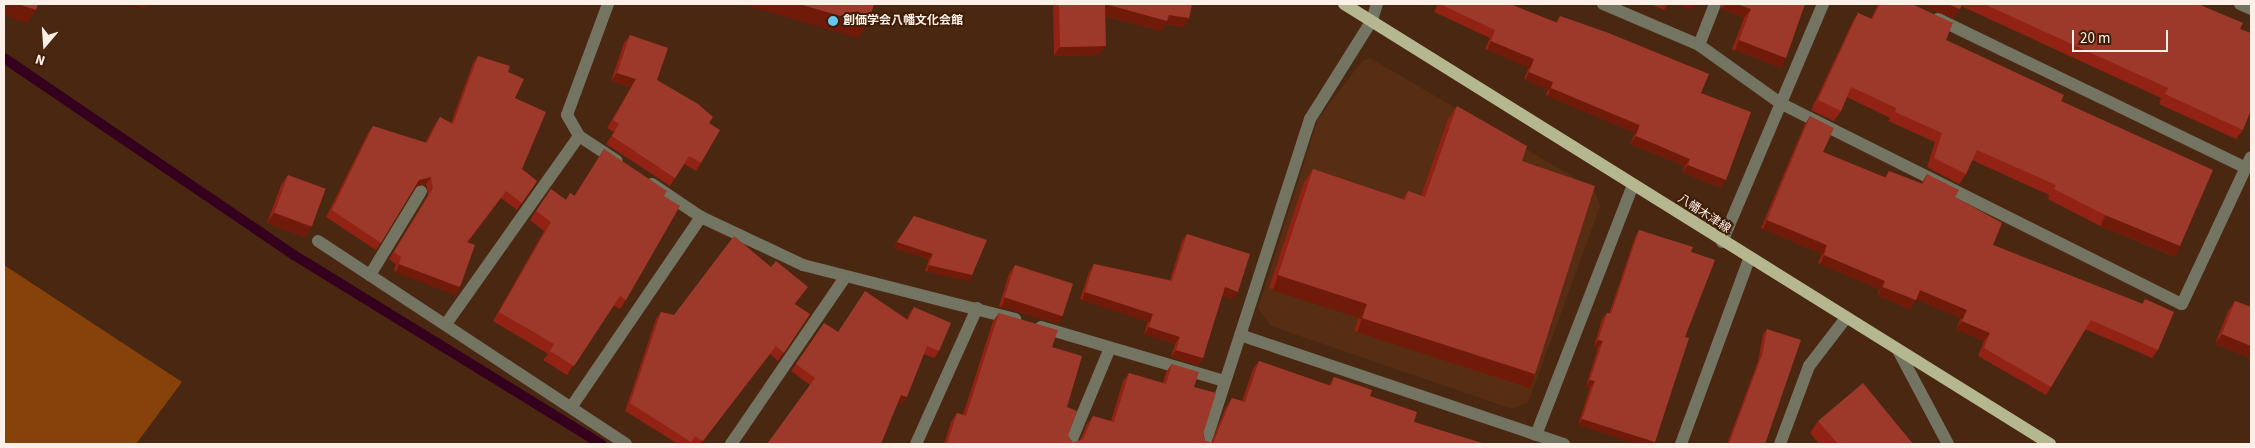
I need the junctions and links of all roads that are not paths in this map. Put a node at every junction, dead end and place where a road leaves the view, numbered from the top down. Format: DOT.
graph roads {
  1 [pos="608,4"];
  2 [pos="1344,4"];
  3 [pos="1377,4"];
  4 [pos="1603,4"];
  5 [pos="1715,4"];
  6 [pos="1823,4"];
  7 [pos="2240,4"];
  8 [pos="2251,9"];
  9 [pos="1923,12"];
  10 [pos="1372,20"];
  11 [pos="1699,45"];
  12 [pos="1780,103"];
  13 [pos="579,136"];
  14 [pos="2249,163"];
  15 [pos="1634,185"];
  16 [pos="421,191"];
  17 [pos="701,217"];
  18 [pos="318,241"];
  19 [pos="1722,242"];
  20 [pos="1749,259"];
  21 [pos="370,275"];
  22 [pos="844,278"];
  23 [pos="977,308"];
  24 [pos="1846,318"];
  25 [pos="446,324"];
  26 [pos="1240,335"];
  27 [pos="1110,348"];
  28 [pos="1898,350"];
  29 [pos="1224,381"];
  30 [pos="572,406"];
  31 [pos="1536,435"];
  32 [pos="626,444"];
  33 [pos="731,444"];
  34 [pos="916,444"];
  35 [pos="1070,444"];
  36 [pos="1205,444"];
  37 [pos="1564,444"];
  38 [pos="1681,444"];
  39 [pos="1780,444"];
  40 [pos="1948,444"];
  41 [pos="2050,444"];
  1 -- 13 [label="street"];
  2 -- 10 [label="main road, 八幡木津線"];
  3 -- 10 [label="street"];
  4 -- 11 [label="street"];
  5 -- 11 [label="street"];
  6 -- 12 [label="street"];
  7 -- 8 [label="street"];
  9 -- 14 [label="street"];
  10 -- 15 [label="main road, 八幡木津線"];
  10 -- 26 [label="street"];
  11 -- 12 [label="street"];
  12 -- 14 [label="street"];
  12 -- 19 [label="street"];
  13 -- 17 [label="street"];
  13 -- 25 [label="street"];
  15 -- 19 [label="main road, 八幡木津線"];
  15 -- 31 [label="street"];
  16 -- 21 [label="street"];
  17 -- 22 [label="street"];
  17 -- 30 [label="street"];
  18 -- 21 [label="street"];
  19 -- 20 [label="main road, 八幡木津線"];
  20 -- 24 [label="main road, 八幡木津線"];
  20 -- 38 [label="street"];
  21 -- 25 [label="street"];
  22 -- 23 [label="street"];
  22 -- 33 [label="street"];
  23 -- 27 [label="street"];
  23 -- 34 [label="street"];
  24 -- 28 [label="main road, 八幡木津線"];
  24 -- 39 [label="street"];
  25 -- 30 [label="street"];
  26 -- 29 [label="street"];
  26 -- 31 [label="street"];
  27 -- 29 [label="street"];
  27 -- 35 [label="street"];
  28 -- 40 [label="street"];
  28 -- 41 [label="main road, 八幡木津線"];
  29 -- 36 [label="street"];
  30 -- 32 [label="street"];
  31 -- 37 [label="street"];
}
